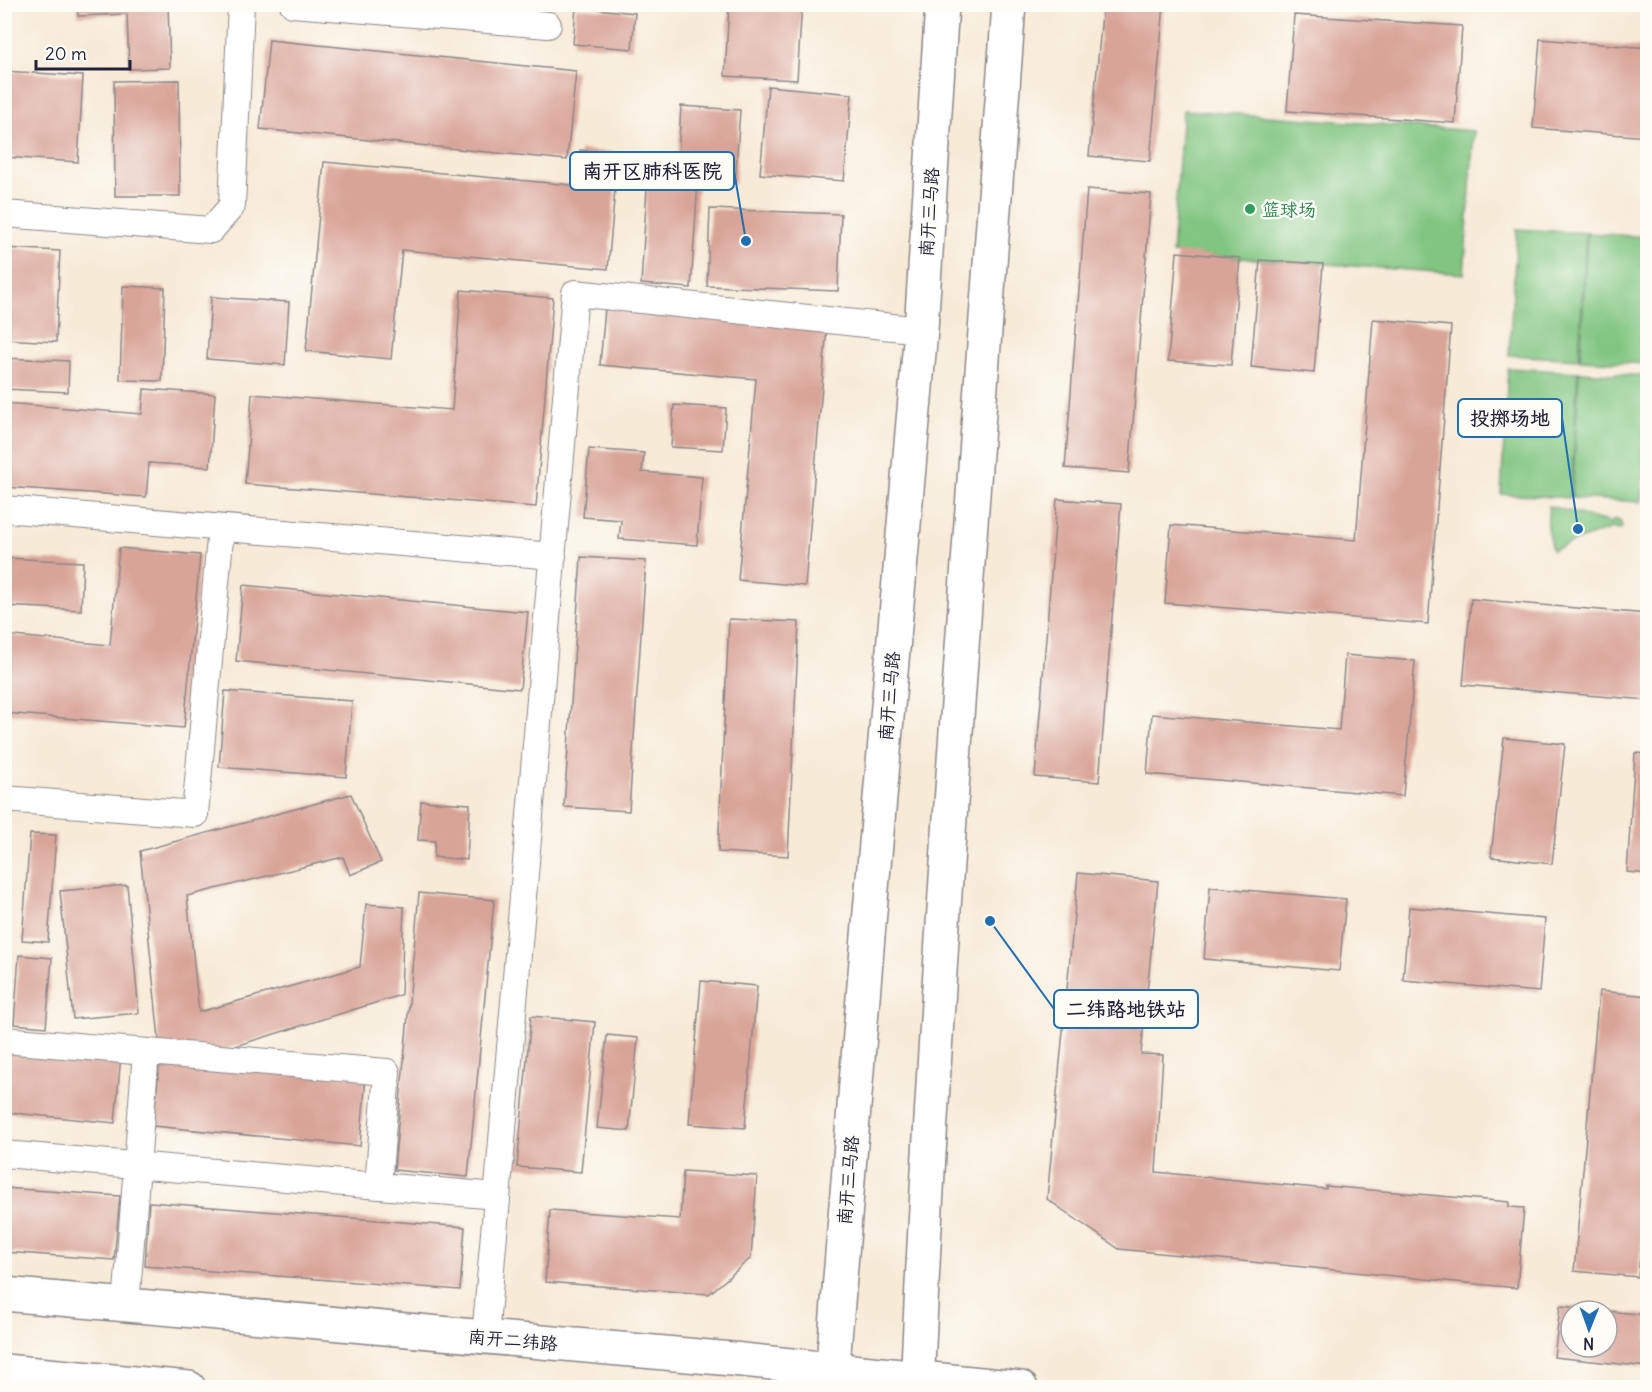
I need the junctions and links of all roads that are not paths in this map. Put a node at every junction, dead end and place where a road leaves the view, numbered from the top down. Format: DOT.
graph roads {
  1 [pos="241,4"];
  2 [pos="293,4"];
  3 [pos="942,4"];
  4 [pos="1009,4"];
  5 [pos="548,25"];
  6 [pos="4,214"];
  7 [pos="921,330"];
  8 [pos="4,509"];
  9 [pos="221,528"];
  10 [pos="553,556"];
  11 [pos="4,799"];
  12 [pos="4,1040"];
  13 [pos="146,1052"];
  14 [pos="4,1154"];
  15 [pos="137,1165"];
  16 [pos="378,1186"];
  17 [pos="497,1196"];
  18 [pos="4,1294"];
  19 [pos="126,1305"];
  20 [pos="485,1338"];
  21 [pos="4,1371"];
  22 [pos="832,1378"];
  23 [pos="917,1382"];
  24 [pos="189,1388"];
  25 [pos="1021,1388"];
  1 -- 6 [label="street"];
  2 -- 5 [label="street"];
  3 -- 7 [label="main road, 南开三马路"];
  4 -- 23 [label="main road"];
  7 -- 10 [label="street"];
  7 -- 22 [label="main road, 南开三马路"];
  8 -- 9 [label="street"];
  9 -- 10 [label="street"];
  9 -- 11 [label="street"];
  10 -- 17 [label="street"];
  12 -- 13 [label="street"];
  13 -- 15 [label="street"];
  13 -- 16 [label="street"];
  14 -- 15 [label="street"];
  15 -- 16 [label="street"];
  15 -- 19 [label="street"];
  16 -- 17 [label="street"];
  17 -- 20 [label="street"];
  18 -- 19 [label="main road, 南开二纬路"];
  19 -- 20 [label="main road, 南开二纬路"];
  20 -- 22 [label="main road, 南开二纬路"];
  21 -- 24 [label="main road"];
  22 -- 23 [label="main road, 南开二纬路"];
  23 -- 25 [label="main road, 南开二纬路"];
}
